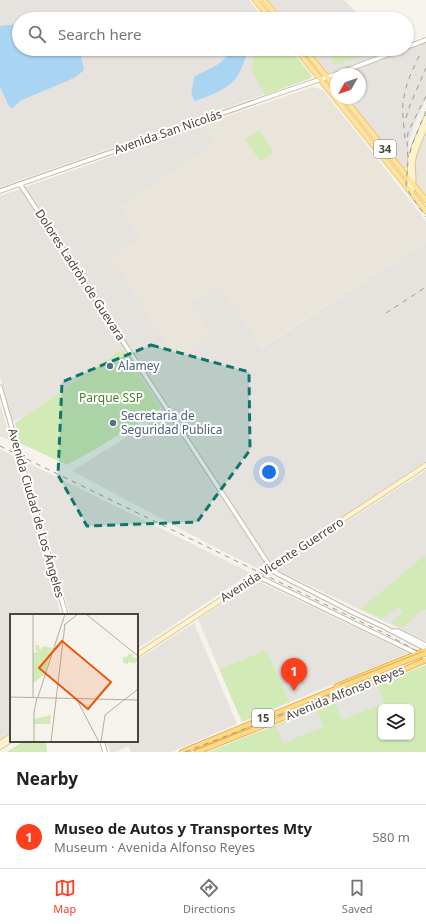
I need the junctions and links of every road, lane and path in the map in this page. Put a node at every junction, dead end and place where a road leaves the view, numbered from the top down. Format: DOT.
graph roads {
  1 [pos="255,0"];
  2 [pos="264,0"];
  3 [pos="265,12"];
  4 [pos="274,12"];
  5 [pos="426,40"];
  6 [pos="414,44"];
  7 [pos="302,56"];
  8 [pos="310,56"];
  9 [pos="384,56"];
  10 [pos="352,68"];
  11 [pos="330,77"];
  12 [pos="327,78"];
  13 [pos="321,80"];
  14 [pos="330,81"];
  15 [pos="349,104"];
  16 [pos="426,118"];
  17 [pos="426,126"];
  18 [pos="388,153"];
  19 [pos="383,157"];
  20 [pos="410,180"];
  21 [pos="20,184"];
  22 [pos="413,185"];
  23 [pos="0,191"];
  24 [pos="410,191"];
  25 [pos="426,200"];
  26 [pos="426,208"];
  27 [pos="0,387"];
  28 [pos="426,465"];
  29 [pos="271,568"];
  30 [pos="257,576"];
  31 [pos="340,606"];
  32 [pos="66,614"];
  33 [pos="337,616"];
  34 [pos="392,631"];
  35 [pos="426,644"];
  36 [pos="426,649"];
  37 [pos="416,653"];
  38 [pos="426,653"];
  39 [pos="138,654"];
  40 [pos="426,659"];
  41 [pos="426,663"];
  42 [pos="322,694"];
  43 [pos="312,706"];
  44 [pos="10,737"];
  45 [pos="10,741"];
  46 [pos="102,742"];
  47 [pos="205,742"];
  48 [pos="0,743"];
  49 [pos="216,744"];
  50 [pos="0,747"];
  51 [pos="105,752"];
  52 [pos="182,752"];
  53 [pos="197,752"];
  1 -- 3 [label="main road"];
  2 -- 4 [label="main road"];
  5 -- 6 [label="street"];
  7 -- 13 [label="main road, 34"];
  8 -- 12 [label="main road"];
  9 -- 10 [label="street, Avenida San Nicolás"];
  11 -- 12 [label="street, Avenida San Nicolás"];
  12 -- 13 [label="street, Avenida San Nicolás"];
  12 -- 14 [label="main road"];
  13 -- 19 [label="main road, 34"];
  13 -- 21 [label="street, Avenida San Nicolás"];
  15 -- 18 [label="main road, 34"];
  16 -- 20 [label="main road"];
  17 -- 22 [label="main road"];
  18 -- 19 [label="main road"];
  18 -- 20 [label="main road, 34"];
  19 -- 24 [label="main road, 34"];
  20 -- 22 [label="main road, 34"];
  20 -- 24 [label="main road"];
  21 -- 23 [label="street, Avenida San Nicolás"];
  21 -- 29 [label="street, Dolores Ladròn de Guevara"];
  22 -- 24 [label="main road"];
  22 -- 25 [label="main road, 34"];
  24 -- 26 [label="main road, 34"];
  27 -- 32 [label="street, Avenida Ciudad de Los Ángeles"];
  28 -- 29 [label="main road, Avenida Vicente Guerrero"];
  29 -- 30 [label="main road, Avenida Vicente Guerrero"];
  29 -- 31 [label="street"];
  30 -- 33 [label="street"];
  30 -- 39 [label="main road, Avenida Vicente Guerrero"];
  31 -- 33 [label="street"];
  31 -- 34 [label="street"];
  33 -- 37 [label="street"];
  34 -- 35 [label="street"];
  34 -- 36 [label="street"];
  36 -- 37 [label="highway"];
  37 -- 40 [label="street"];
  37 -- 42 [label="highway"];
  38 -- 42 [label="highway, Avenida Alfonso Reyes / 15, bridge"];
  40 -- 43 [label="highway, Avenida Alfonso Reyes / 15"];
  41 -- 43 [label="highway"];
  42 -- 47 [label="highway, Avenida Alfonso Reyes / 15"];
  43 -- 49 [label="highway, Avenida Alfonso Reyes / 15"];
  44 -- 48 [label="main road"];
  45 -- 50 [label="main road"];
  46 -- 51 [label="street"];
  47 -- 49 [label="highway"];
  47 -- 52 [label="highway, Avenida Alfonso Reyes / 15"];
  49 -- 53 [label="highway, Avenida Alfonso Reyes / 15"];
}
